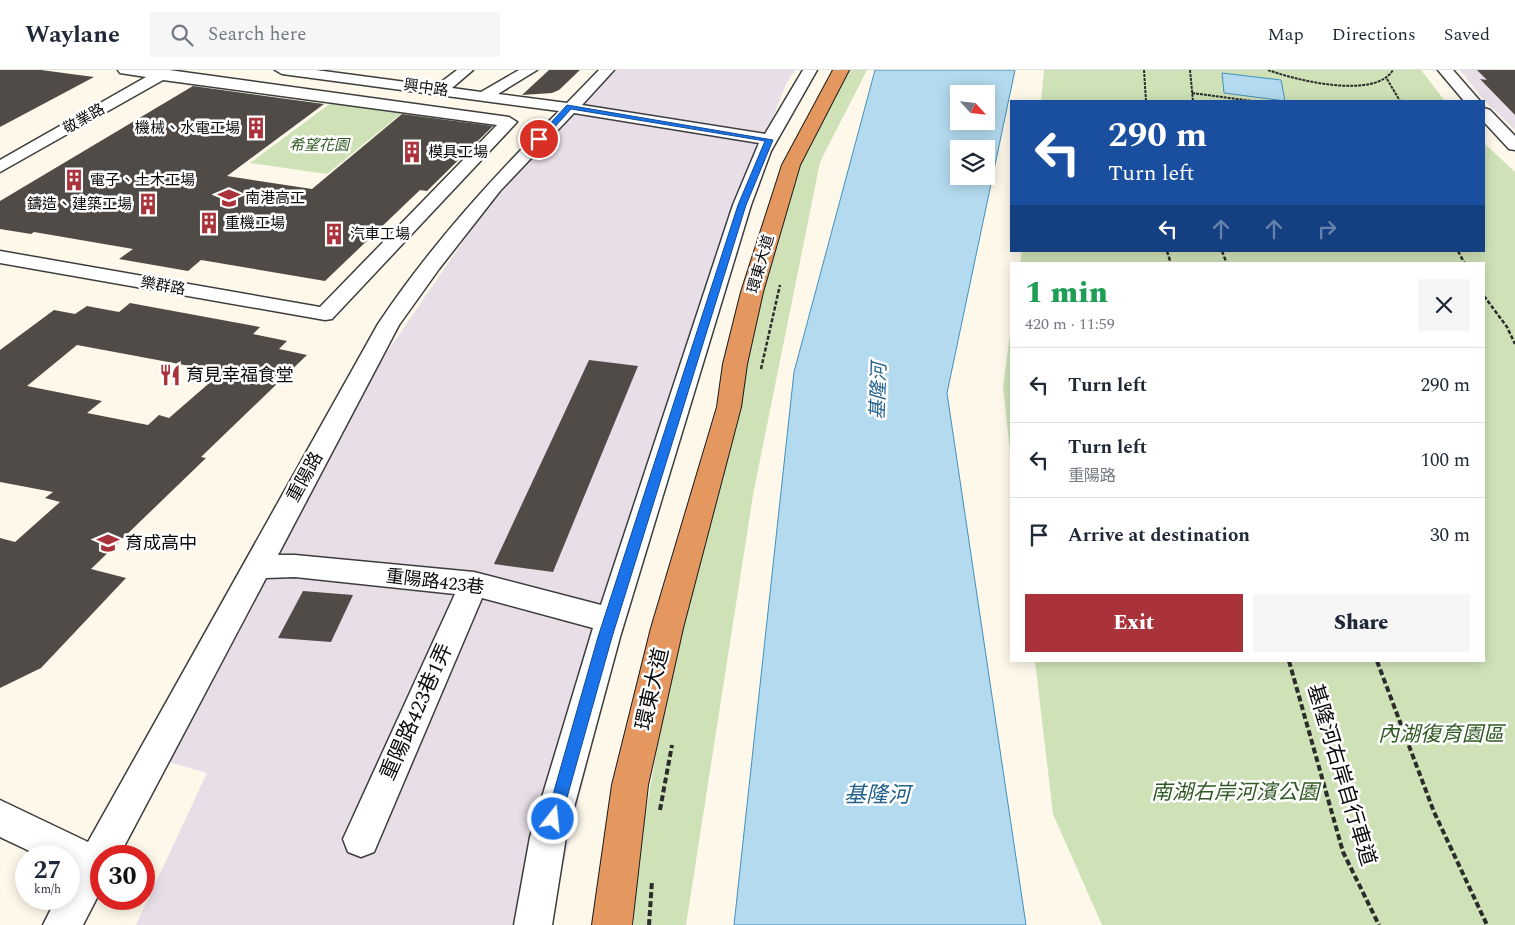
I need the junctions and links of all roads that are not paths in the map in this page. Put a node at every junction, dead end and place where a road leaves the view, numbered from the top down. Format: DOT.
graph roads {
  1 [pos="125,70"];
  2 [pos="282,70"];
  3 [pos="410,70"];
  4 [pos="466,70"];
  5 [pos="530,70"];
  6 [pos="607,70"];
  7 [pos="810,70"];
  8 [pos="842,70"];
  9 [pos="1445,70"];
  10 [pos="164,72"];
  11 [pos="336,73"];
  12 [pos="392,84"];
  13 [pos="440,90"];
  14 [pos="486,96"];
  15 [pos="1471,100"];
  16 [pos="570,107"];
  17 [pos="1485,114"];
  18 [pos="770,140"];
  19 [pos="1515,145"];
  20 [pos="0,167"];
  21 [pos="0,257"];
  22 [pos="256,567"];
  23 [pos="474,584"];
  24 [pos="611,620"];
  25 [pos="0,818"];
  26 [pos="361,840"];
  27 [pos="104,845"];
  28 [pos="90,862"];
  29 [pos="90,872"];
  30 [pos="62,925"];
  31 [pos="533,925"];
  32 [pos="613,925"];
  1 -- 10 [label="street"];
  2 -- 11 [label="street, 興中路"];
  3 -- 12 [label="street"];
  4 -- 13 [label="street"];
  5 -- 14 [label="street"];
  6 -- 16 [label="street, 重陽路"];
  7 -- 18 [label="street"];
  8 -- 32 [label="highway, 環東大道"];
  9 -- 15 [label="street"];
  10 -- 20 [label="street, 敬業路"];
  10 -- 21 [label="street, 樂群路"];
  11 -- 12 [label="street, 興中路"];
  12 -- 13 [label="street, 興中路"];
  13 -- 14 [label="street, 興中路"];
  14 -- 16 [label="street, 興中路"];
  16 -- 18 [label="street, 興中路"];
  16 -- 22 [label="street, 重陽路"];
  17 -- 19 [label="street"];
  18 -- 24 [label="street"];
  22 -- 23 [label="street, 重陽路423巷"];
  22 -- 27 [label="street, 重陽路"];
  23 -- 24 [label="street, 重陽路423巷"];
  23 -- 26 [label="street, 重陽路423巷1弄"];
  24 -- 31 [label="street"];
  25 -- 28 [label="street"];
  29 -- 30 [label="street, 重陽路"];
}
